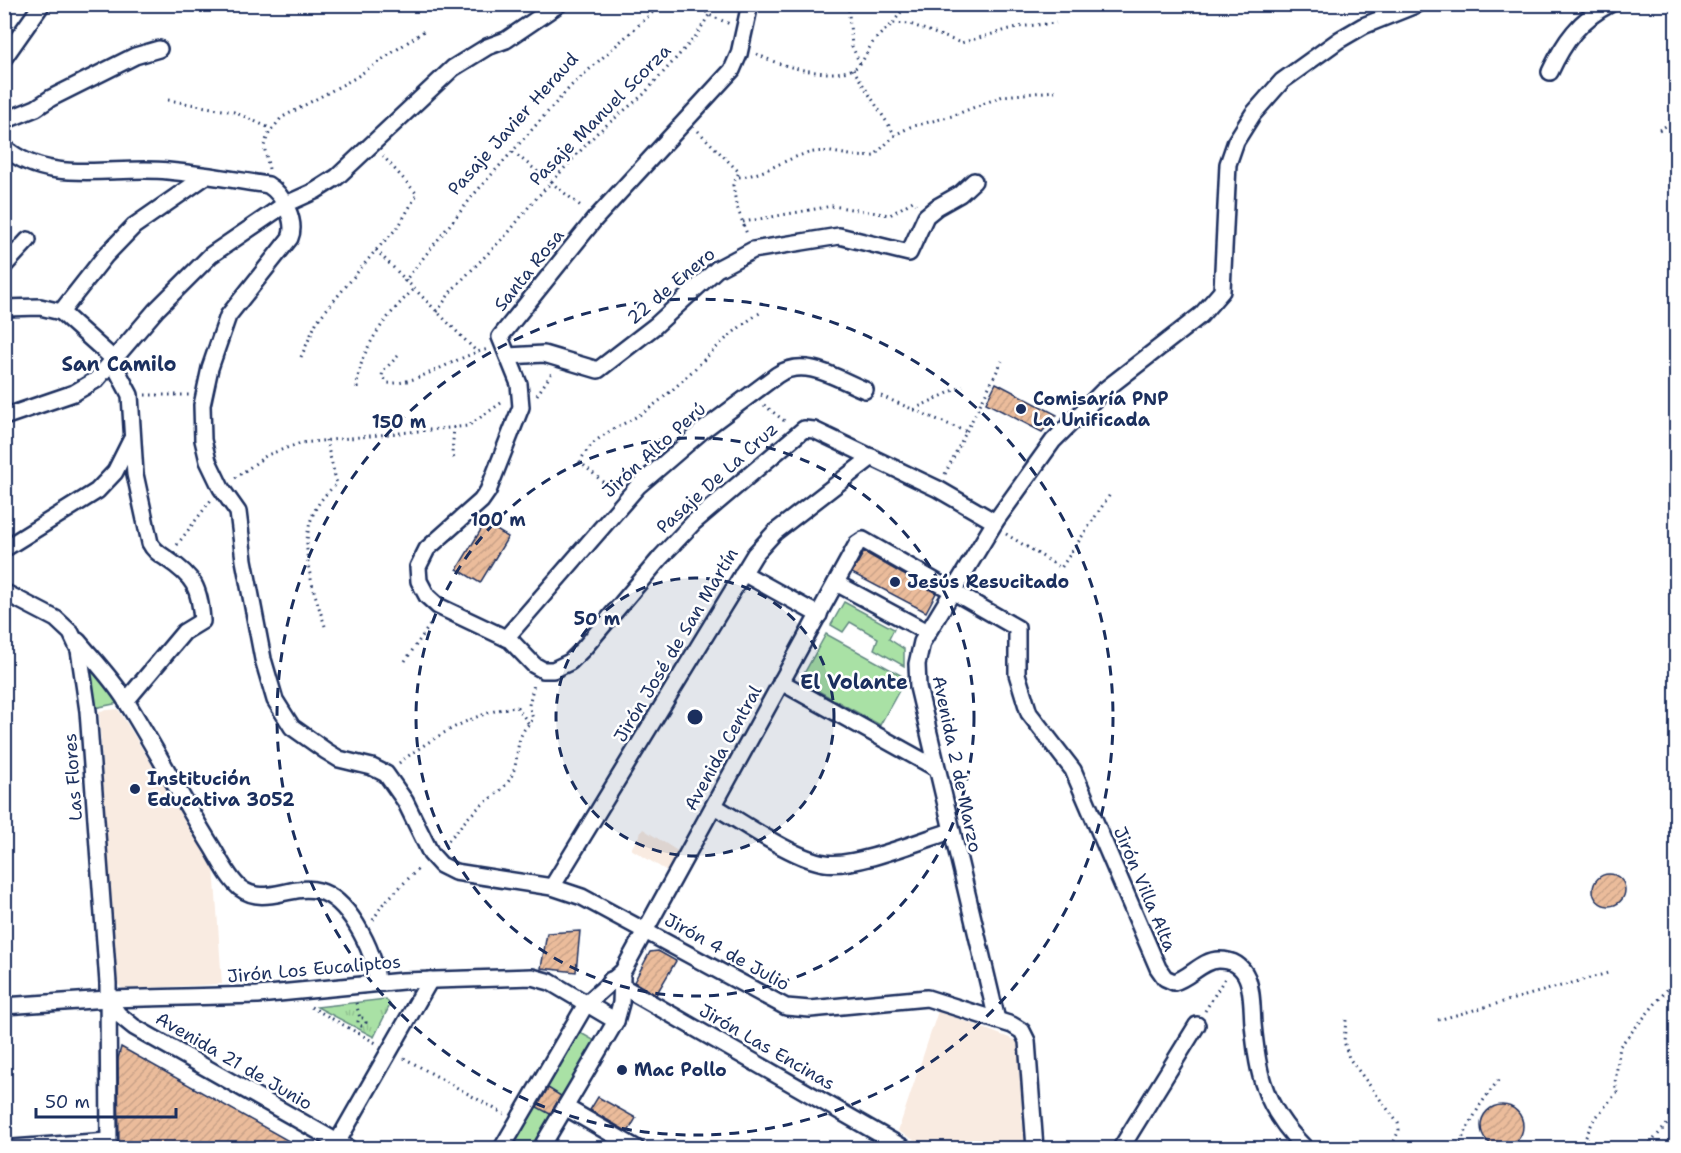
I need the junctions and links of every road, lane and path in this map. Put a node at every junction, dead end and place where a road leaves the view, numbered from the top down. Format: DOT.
graph roads {
  1 [pos="42,4"];
  2 [pos="559,4"];
  3 [pos="662,4"];
  4 [pos="697,4"];
  5 [pos="750,4"];
  6 [pos="848,4"];
  7 [pos="907,4"];
  8 [pos="958,4"];
  9 [pos="986,4"];
  10 [pos="1418,4"];
  11 [pos="1610,4"];
  12 [pos="709,15"];
  13 [pos="894,23"];
  14 [pos="1056,23"];
  15 [pos="745,27"];
  16 [pos="424,31"];
  17 [pos="159,49"];
  18 [pos="751,49"];
  19 [pos="4,58"];
  20 [pos="860,64"];
  21 [pos="853,69"];
  22 [pos="1550,72"];
  23 [pos="1055,91"];
  24 [pos="168,100"];
  25 [pos="1677,120"];
  26 [pos="4,122"];
  27 [pos="695,127"];
  28 [pos="272,129"];
  29 [pos="1659,130"];
  30 [pos="896,135"];
  31 [pos="372,144"];
  32 [pos="4,147"];
  33 [pos="513,152"];
  34 [pos="206,176"];
  35 [pos="739,177"];
  36 [pos="974,181"];
  37 [pos="552,182"];
  38 [pos="271,186"];
  39 [pos="913,201"];
  40 [pos="284,204"];
  41 [pos="594,220"];
  42 [pos="743,222"];
  43 [pos="28,240"];
  44 [pos="376,250"];
  45 [pos="753,250"];
  46 [pos="4,266"];
  47 [pos="404,282"];
  48 [pos="413,290"];
  49 [pos="4,308"];
  50 [pos="763,311"];
  51 [pos="61,312"];
  52 [pos="437,312"];
  53 [pos="477,351"];
  54 [pos="503,352"];
  55 [pos="398,356"];
  56 [pos="301,357"];
  57 [pos="562,358"];
  58 [pos="1002,361"];
  59 [pos="113,363"];
  60 [pos="963,386"];
  61 [pos="357,388"];
  62 [pos="865,390"];
  63 [pos="750,395"];
  64 [pos="203,396"];
  65 [pos="130,399"];
  66 [pos="500,401"];
  67 [pos="914,408"];
  68 [pos="520,413"];
  69 [pos="4,417"];
  70 [pos="454,427"];
  71 [pos="798,432"];
  72 [pos="967,432"];
  73 [pos="133,436"];
  74 [pos="326,440"];
  75 [pos="872,457"];
  76 [pos="456,462"];
  77 [pos="221,488"];
  78 [pos="938,489"];
  79 [pos="1110,494"];
  80 [pos="624,500"];
  81 [pos="1000,527"];
  82 [pos="4,549"];
  83 [pos="168,559"];
  84 [pos="743,573"];
  85 [pos="836,583"];
  86 [pos="953,589"];
  87 [pos="4,592"];
  88 [pos="443,609"];
  89 [pos="819,615"];
  90 [pos="325,626"];
  91 [pos="927,632"];
  92 [pos="71,633"];
  93 [pos="506,638"];
  94 [pos="405,661"];
  95 [pos="539,668"];
  96 [pos="782,682"];
  97 [pos="126,701"];
  98 [pos="529,724"];
  99 [pos="393,768"];
  100 [pos="936,768"];
  101 [pos="714,806"];
  102 [pos="951,831"];
  103 [pos="437,854"];
  104 [pos="552,887"];
  105 [pos="371,923"];
  106 [pos="645,930"];
  107 [pos="1234,963"];
  108 [pos="1608,973"];
  109 [pos="619,979"];
  110 [pos="430,980"];
  111 [pos="377,983"];
  112 [pos="1671,985"];
  113 [pos="364,998"];
  114 [pos="108,999"];
  115 [pos="314,1003"];
  116 [pos="586,1004"];
  117 [pos="4,1006"];
  118 [pos="997,1020"];
  119 [pos="1346,1020"];
  120 [pos="1438,1020"];
  121 [pos="616,1021"];
  122 [pos="1197,1025"];
  123 [pos="357,1033"];
  124 [pos="380,1034"];
  125 [pos="376,1043"];
  126 [pos="386,1048"];
  127 [pos="1499,1079"];
  128 [pos="1677,1104"];
  129 [pos="565,1107"];
  130 [pos="518,1122"];
  131 [pos="108,1145"];
  132 [pos="340,1146"];
  133 [pos="13,1149"];
  134 [pos="502,1149"];
  135 [pos="541,1149"];
  136 [pos="636,1149"];
  137 [pos="904,1149"];
  138 [pos="1035,1149"];
  139 [pos="1121,1149"];
  140 [pos="1305,1149"];
  141 [pos="1391,1149"];
  142 [pos="1457,1149"];
  143 [pos="1581,1149"];
  144 [pos="1646,1149"];
  1 -- 19 [label="street"];
  2 -- 31 [label="street"];
  3 -- 33 [label="path, Pasaje Javier Heraud"];
  4 -- 12 [label="path"];
  5 -- 15 [label="street, Santa Rosa"];
  6 -- 20 [label="path"];
  7 -- 13 [label="path"];
  8 -- 9 [label="path"];
  10 -- 81 [label="street, Avenida 2 de Marzo"];
  11 -- 22 [label="street"];
  12 -- 15 [label="path"];
  12 -- 37 [label="path, Pasaje Manuel Scorza"];
  13 -- 14 [label="path"];
  13 -- 20 [label="path"];
  15 -- 41 [label="street, Santa Rosa"];
  16 -- 28 [label="path"];
  17 -- 26 [label="street"];
  18 -- 21 [label="path"];
  20 -- 21 [label="path"];
  21 -- 30 [label="path"];
  23 -- 30 [label="path"];
  24 -- 28 [label="path"];
  25 -- 29 [label="path"];
  27 -- 35 [label="path"];
  28 -- 38 [label="path"];
  30 -- 35 [label="path"];
  31 -- 40 [label="street"];
  31 -- 44 [label="path"];
  32 -- 34 [label="street"];
  33 -- 37 [label="path"];
  33 -- 47 [label="path, Pasaje Javier Heraud"];
  34 -- 38 [label="street"];
  34 -- 51 [label="street"];
  35 -- 42 [label="path"];
  36 -- 45 [label="street, 22 de Enero"];
  37 -- 41 [label="path"];
  37 -- 52 [label="path, Pasaje Manuel Scorza"];
  38 -- 40 [label="street"];
  39 -- 42 [label="path"];
  40 -- 59 [label="street"];
  40 -- 64 [label="street"];
  41 -- 54 [label="street, Santa Rosa"];
  42 -- 45 [label="path"];
  43 -- 46 [label="street"];
  44 -- 47 [label="path"];
  44 -- 56 [label="path"];
  45 -- 57 [label="street, 22 de Enero"];
  47 -- 48 [label="path"];
  48 -- 52 [label="path"];
  48 -- 61 [label="path"];
  49 -- 51 [label="street"];
  50 -- 80 [label="path"];
  51 -- 59 [label="street"];
  52 -- 53 [label="path"];
  53 -- 54 [label="path"];
  53 -- 55 [label="path"];
  54 -- 57 [label="street, 22 de Enero"];
  54 -- 68 [label="street, Santa Rosa"];
  57 -- 68 [label="path"];
  58 -- 72 [label="path"];
  59 -- 65 [label="street"];
  59 -- 69 [label="street"];
  60 -- 67 [label="path"];
  62 -- 63 [label="street, Jirón Alto Perú"];
  62 -- 67 [label="path"];
  63 -- 71 [label="path"];
  63 -- 80 [label="street, Jirón Alto Perú"];
  64 -- 65 [label="path"];
  64 -- 77 [label="street"];
  65 -- 73 [label="street"];
  66 -- 70 [label="path"];
  67 -- 72 [label="path"];
  68 -- 88 [label="street, Santa Rosa"];
  70 -- 74 [label="path"];
  70 -- 76 [label="path"];
  71 -- 75 [label="street, Pasaje De La Cruz"];
  71 -- 95 [label="street, Pasaje De La Cruz"];
  72 -- 78 [label="path"];
  73 -- 82 [label="street"];
  73 -- 83 [label="street"];
  74 -- 77 [label="path"];
  74 -- 90 [label="path"];
  75 -- 78 [label="street, Pasaje De La Cruz"];
  75 -- 84 [label="street, Jirón José de San Martín"];
  77 -- 83 [label="path"];
  77 -- 103 [label="street"];
  78 -- 81 [label="street, Pasaje De La Cruz"];
  79 -- 81 [label="path"];
  80 -- 93 [label="street, Jirón Alto Perú"];
  81 -- 86 [label="street, Avenida 2 de Marzo"];
  83 -- 97 [label="street"];
  84 -- 89 [label="street"];
  84 -- 104 [label="street, Jirón José de San Martín"];
  85 -- 86 [label="street, Avenida Central"];
  85 -- 89 [label="street, Avenida Central"];
  85 -- 91 [label="street"];
  86 -- 91 [label="street, Avenida 2 de Marzo"];
  86 -- 107 [label="street, Jirón Villa Alta"];
  87 -- 92 [label="street"];
  88 -- 93 [label="street, Santa Rosa"];
  88 -- 94 [label="path"];
  89 -- 96 [label="street, Avenida Central"];
  91 -- 100 [label="street, Avenida 2 de Marzo"];
  92 -- 97 [label="street"];
  92 -- 114 [label="street, Las Flores"];
  93 -- 95 [label="street"];
  95 -- 98 [label="path"];
  96 -- 100 [label="street"];
  96 -- 101 [label="street, Avenida Central"];
  97 -- 111 [label="street"];
  98 -- 99 [label="path"];
  98 -- 103 [label="path"];
  100 -- 102 [label="street, Avenida 2 de Marzo"];
  101 -- 102 [label="street"];
  101 -- 106 [label="street, Avenida Central"];
  102 -- 118 [label="street, Avenida 2 de Marzo"];
  103 -- 104 [label="street, Jirón 4 de Julio"];
  103 -- 105 [label="path"];
  104 -- 106 [label="street, Jirón 4 de Julio"];
  106 -- 109 [label="street, Avenida Central"];
  106 -- 118 [label="street, Jirón 4 de Julio"];
  107 -- 122 [label="path"];
  107 -- 140 [label="street"];
  108 -- 120 [label="path"];
  109 -- 116 [label="street"];
  109 -- 121 [label="street"];
  109 -- 137 [label="street, Jirón Las Encinas"];
  110 -- 111 [label="street, Jirón Los Eucaliptos"];
  110 -- 116 [label="street, Jirón Los Eucaliptos"];
  110 -- 126 [label="street"];
  111 -- 114 [label="street, Jirón Los Eucaliptos"];
  112 -- 143 [label="path"];
  113 -- 123 [label="path"];
  114 -- 117 [label="street, Jirón Los Eucaliptos"];
  114 -- 131 [label="street, Las Flores"];
  114 -- 132 [label="street, Avenida 21 de Junio"];
  115 -- 123 [label="path"];
  116 -- 121 [label="street, Jirón Los Eucaliptos"];
  116 -- 130 [label="street"];
  118 -- 138 [label="street"];
  119 -- 141 [label="path"];
  121 -- 129 [label="street"];
  122 -- 139 [label="street"];
  123 -- 125 [label="path"];
  124 -- 125 [label="path"];
  125 -- 126 [label="path"];
  126 -- 130 [label="path"];
  126 -- 132 [label="street"];
  127 -- 142 [label="path"];
  128 -- 144 [label="path"];
  129 -- 135 [label="street"];
  129 -- 136 [label="street"];
  130 -- 134 [label="street"];
  131 -- 133 [label="street"];
}
